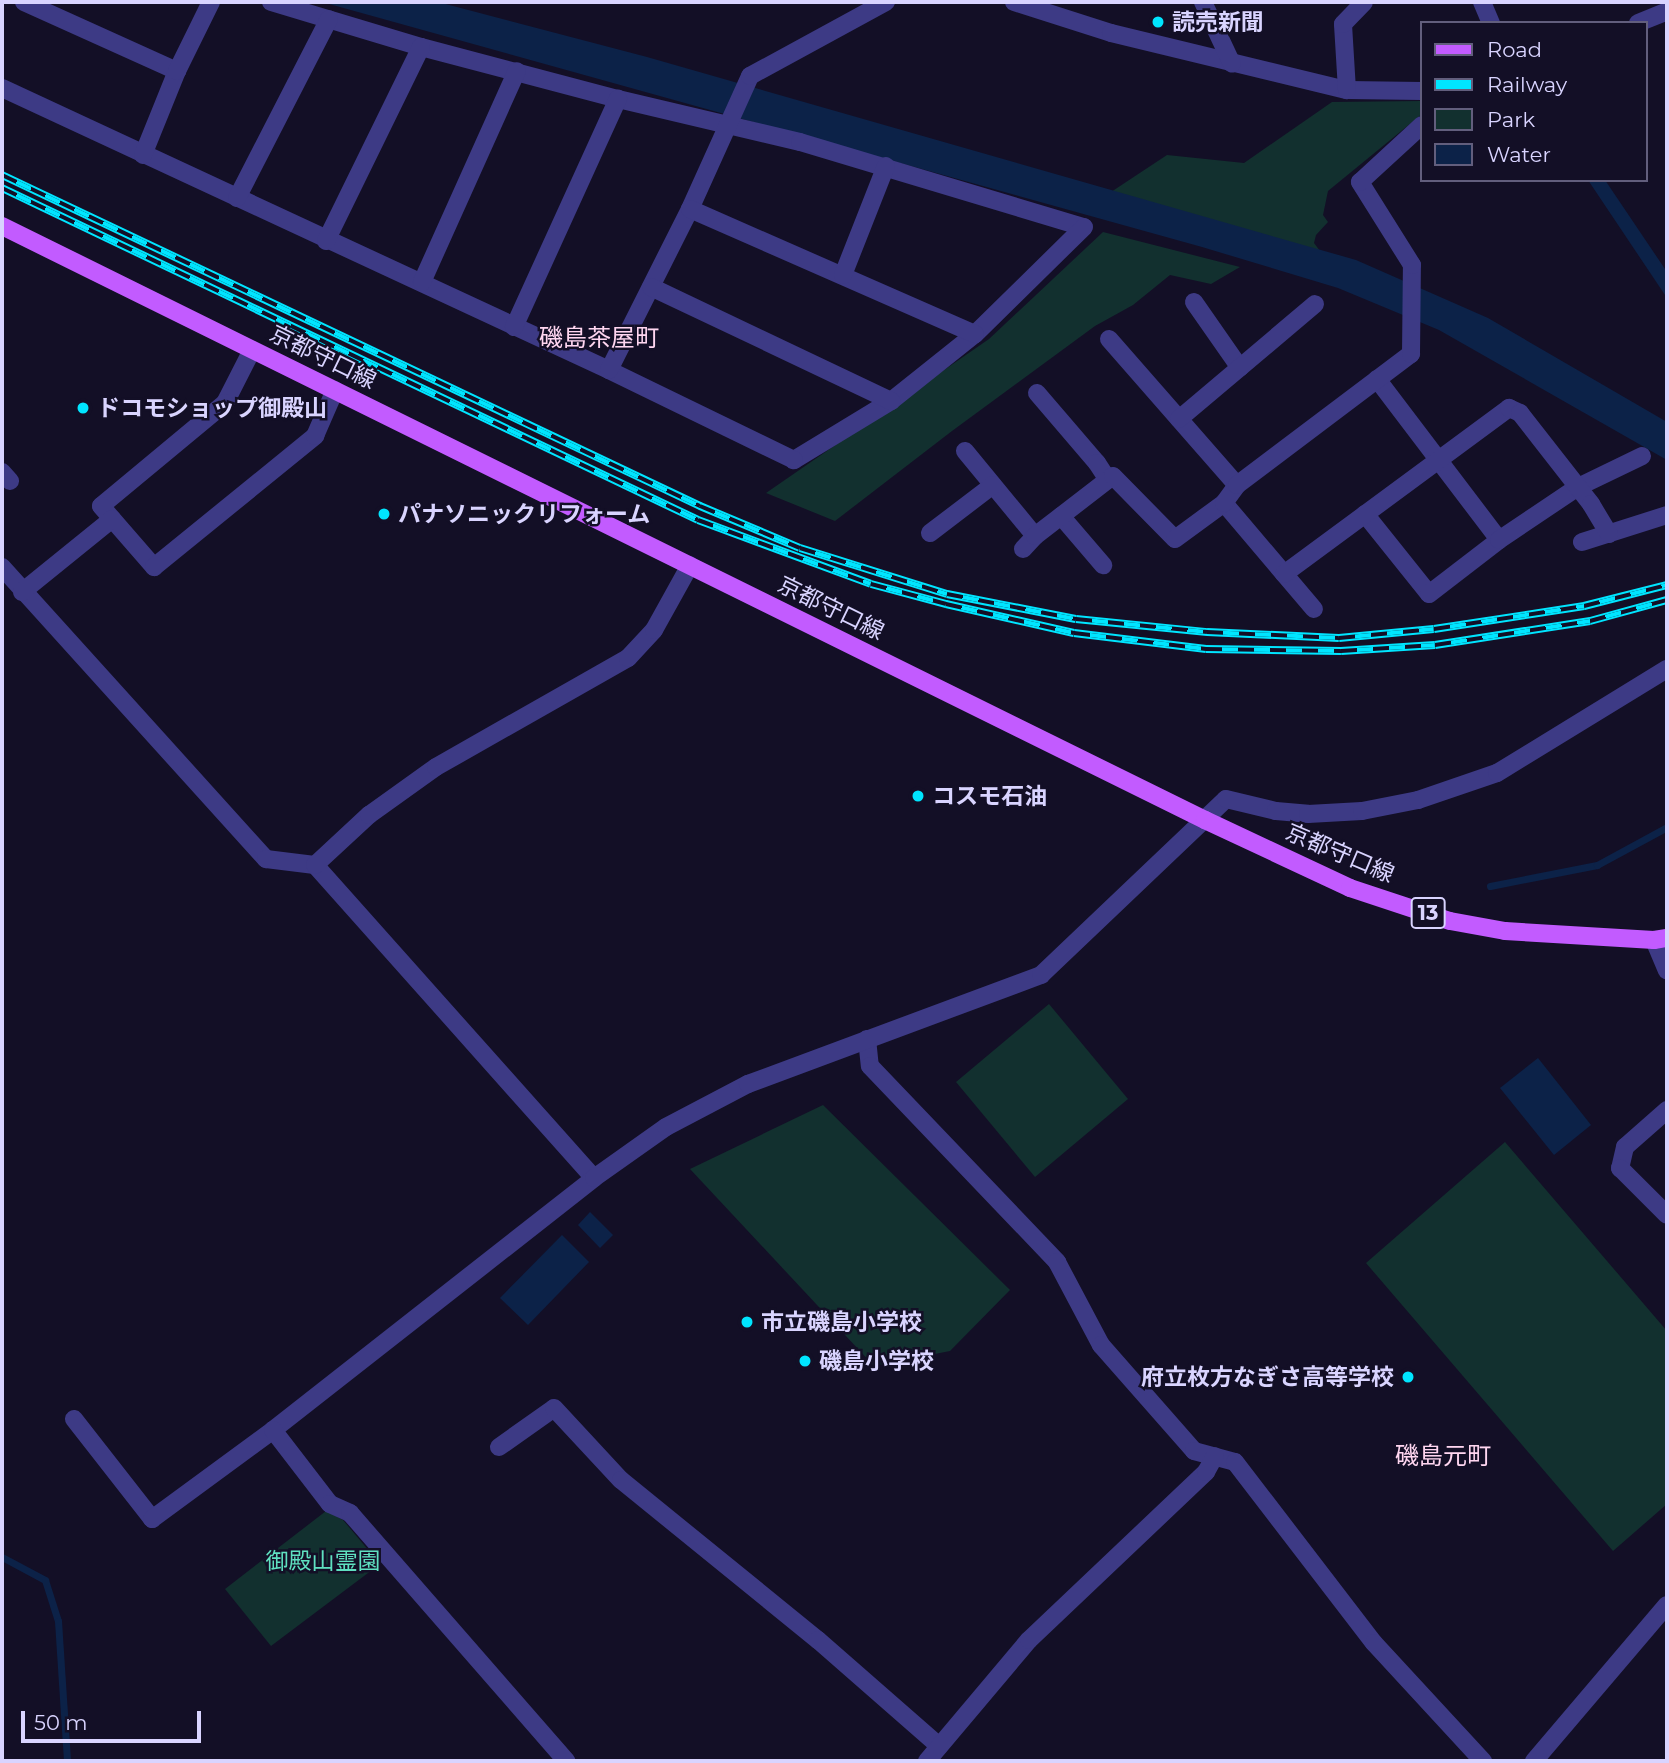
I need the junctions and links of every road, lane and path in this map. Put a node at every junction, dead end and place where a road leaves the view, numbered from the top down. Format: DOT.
graph roads {
  1 [pos="24,2"];
  2 [pos="211,2"];
  3 [pos="271,2"];
  4 [pos="886,2"];
  5 [pos="1014,2"];
  6 [pos="1203,2"];
  7 [pos="1364,2"];
  8 [pos="1482,2"];
  9 [pos="1667,11"];
  10 [pos="329,19"];
  11 [pos="1490,21"];
  12 [pos="1643,21"];
  13 [pos="421,47"];
  14 [pos="1232,64"];
  15 [pos="177,71"];
  16 [pos="517,71"];
  17 [pos="2,88"];
  18 [pos="1347,90"];
  19 [pos="1420,91"];
  20 [pos="618,99"];
  21 [pos="728,126"];
  22 [pos="1420,127"];
  23 [pos="144,155"];
  24 [pos="886,166"];
  25 [pos="237,198"];
  26 [pos="690,209"];
  27 [pos="2,226"];
  28 [pos="326,241"];
  29 [pos="843,275"];
  30 [pos="422,282"];
  31 [pos="652,288"];
  32 [pos="1194,302"];
  33 [pos="1315,304"];
  34 [pos="514,327"];
  35 [pos="975,334"];
  36 [pos="1109,339"];
  37 [pos="253,350"];
  38 [pos="1240,368"];
  39 [pos="609,370"];
  40 [pos="1377,379"];
  41 [pos="335,390"];
  42 [pos="1037,394"];
  43 [pos="891,401"];
  44 [pos="1179,419"];
  45 [pos="965,451"];
  46 [pos="1642,456"];
  47 [pos="1438,460"];
  48 [pos="1108,480"];
  49 [pos="993,485"];
  50 [pos="1237,485"];
  51 [pos="1578,487"];
  52 [pos="1224,503"];
  53 [pos="1365,514"];
  54 [pos="1667,515"];
  55 [pos="1061,516"];
  56 [pos="112,519"];
  57 [pos="930,533"];
  58 [pos="1609,534"];
  59 [pos="1499,540"];
  60 [pos="1582,542"];
  61 [pos="690,565"];
  62 [pos="1103,565"];
  63 [pos="2,567"];
  64 [pos="1284,574"];
  65 [pos="22,592"];
  66 [pos="1314,609"];
  67 [pos="1667,669"];
  68 [pos="1205,820"];
  69 [pos="315,865"];
  70 [pos="1660,939"];
  71 [pos="1667,970"];
  72 [pos="867,1039"];
  73 [pos="1667,1110"];
  74 [pos="594,1178"];
  75 [pos="1667,1215"];
  76 [pos="74,1419"];
  77 [pos="273,1430"];
  78 [pos="499,1447"];
  79 [pos="1215,1456"];
  80 [pos="1667,1605"];
  81 [pos="939,1746"];
  82 [pos="566,1761"];
  83 [pos="927,1761"];
  84 [pos="1483,1761"];
  85 [pos="1534,1761"];
  1 -- 15 [label="street"];
  2 -- 15 [label="street"];
  3 -- 10 [label="street"];
  4 -- 21 [label="street"];
  5 -- 14 [label="street"];
  6 -- 14 [label="street"];
  7 -- 18 [label="street"];
  8 -- 11 [label="street"];
  9 -- 12 [label="street"];
  10 -- 13 [label="street"];
  10 -- 25 [label="street"];
  13 -- 16 [label="street"];
  13 -- 28 [label="street"];
  14 -- 18 [label="street"];
  15 -- 23 [label="street"];
  16 -- 20 [label="street"];
  16 -- 30 [label="street"];
  17 -- 23 [label="street"];
  18 -- 19 [label="street"];
  20 -- 21 [label="street"];
  20 -- 34 [label="street"];
  21 -- 24 [label="street"];
  21 -- 26 [label="street"];
  22 -- 40 [label="street"];
  23 -- 25 [label="street"];
  24 -- 29 [label="street"];
  24 -- 35 [label="street"];
  25 -- 28 [label="street"];
  26 -- 29 [label="street"];
  26 -- 31 [label="street"];
  27 -- 37 [label="main road, 京都守口線 / 13"];
  28 -- 30 [label="street"];
  29 -- 35 [label="street"];
  30 -- 34 [label="street"];
  31 -- 39 [label="street"];
  31 -- 43 [label="street"];
  32 -- 38 [label="street"];
  33 -- 38 [label="street"];
  34 -- 39 [label="street"];
  35 -- 43 [label="street"];
  36 -- 44 [label="street"];
  37 -- 41 [label="main road, 京都守口線 / 13"];
  37 -- 56 [label="street"];
  38 -- 44 [label="street"];
  39 -- 43 [label="street"];
  40 -- 47 [label="street"];
  40 -- 50 [label="street"];
  41 -- 56 [label="street"];
  41 -- 61 [label="main road, 京都守口線 / 13"];
  42 -- 48 [label="street"];
  44 -- 50 [label="street"];
  45 -- 49 [label="street"];
  46 -- 51 [label="street"];
  47 -- 51 [label="street"];
  47 -- 53 [label="street"];
  47 -- 59 [label="street"];
  48 -- 52 [label="street"];
  48 -- 55 [label="street"];
  49 -- 55 [label="street"];
  49 -- 57 [label="street"];
  50 -- 52 [label="street"];
  51 -- 58 [label="street"];
  51 -- 59 [label="street"];
  52 -- 64 [label="street"];
  53 -- 59 [label="street"];
  53 -- 64 [label="street"];
  54 -- 58 [label="street"];
  55 -- 62 [label="street"];
  56 -- 65 [label="street"];
  58 -- 60 [label="street"];
  61 -- 68 [label="main road, 京都守口線 / 13"];
  61 -- 69 [label="street"];
  63 -- 65 [label="street"];
  64 -- 66 [label="street"];
  65 -- 69 [label="street"];
  67 -- 68 [label="street"];
  68 -- 70 [label="main road, 京都守口線 / 13"];
  68 -- 72 [label="street"];
  69 -- 74 [label="street"];
  70 -- 71 [label="street"];
  72 -- 74 [label="street"];
  72 -- 79 [label="street"];
  73 -- 75 [label="street"];
  74 -- 77 [label="street"];
  76 -- 77 [label="street"];
  77 -- 82 [label="street"];
  78 -- 81 [label="street"];
  79 -- 81 [label="street"];
  79 -- 84 [label="street"];
  80 -- 85 [label="street"];
  81 -- 83 [label="street"];
}
